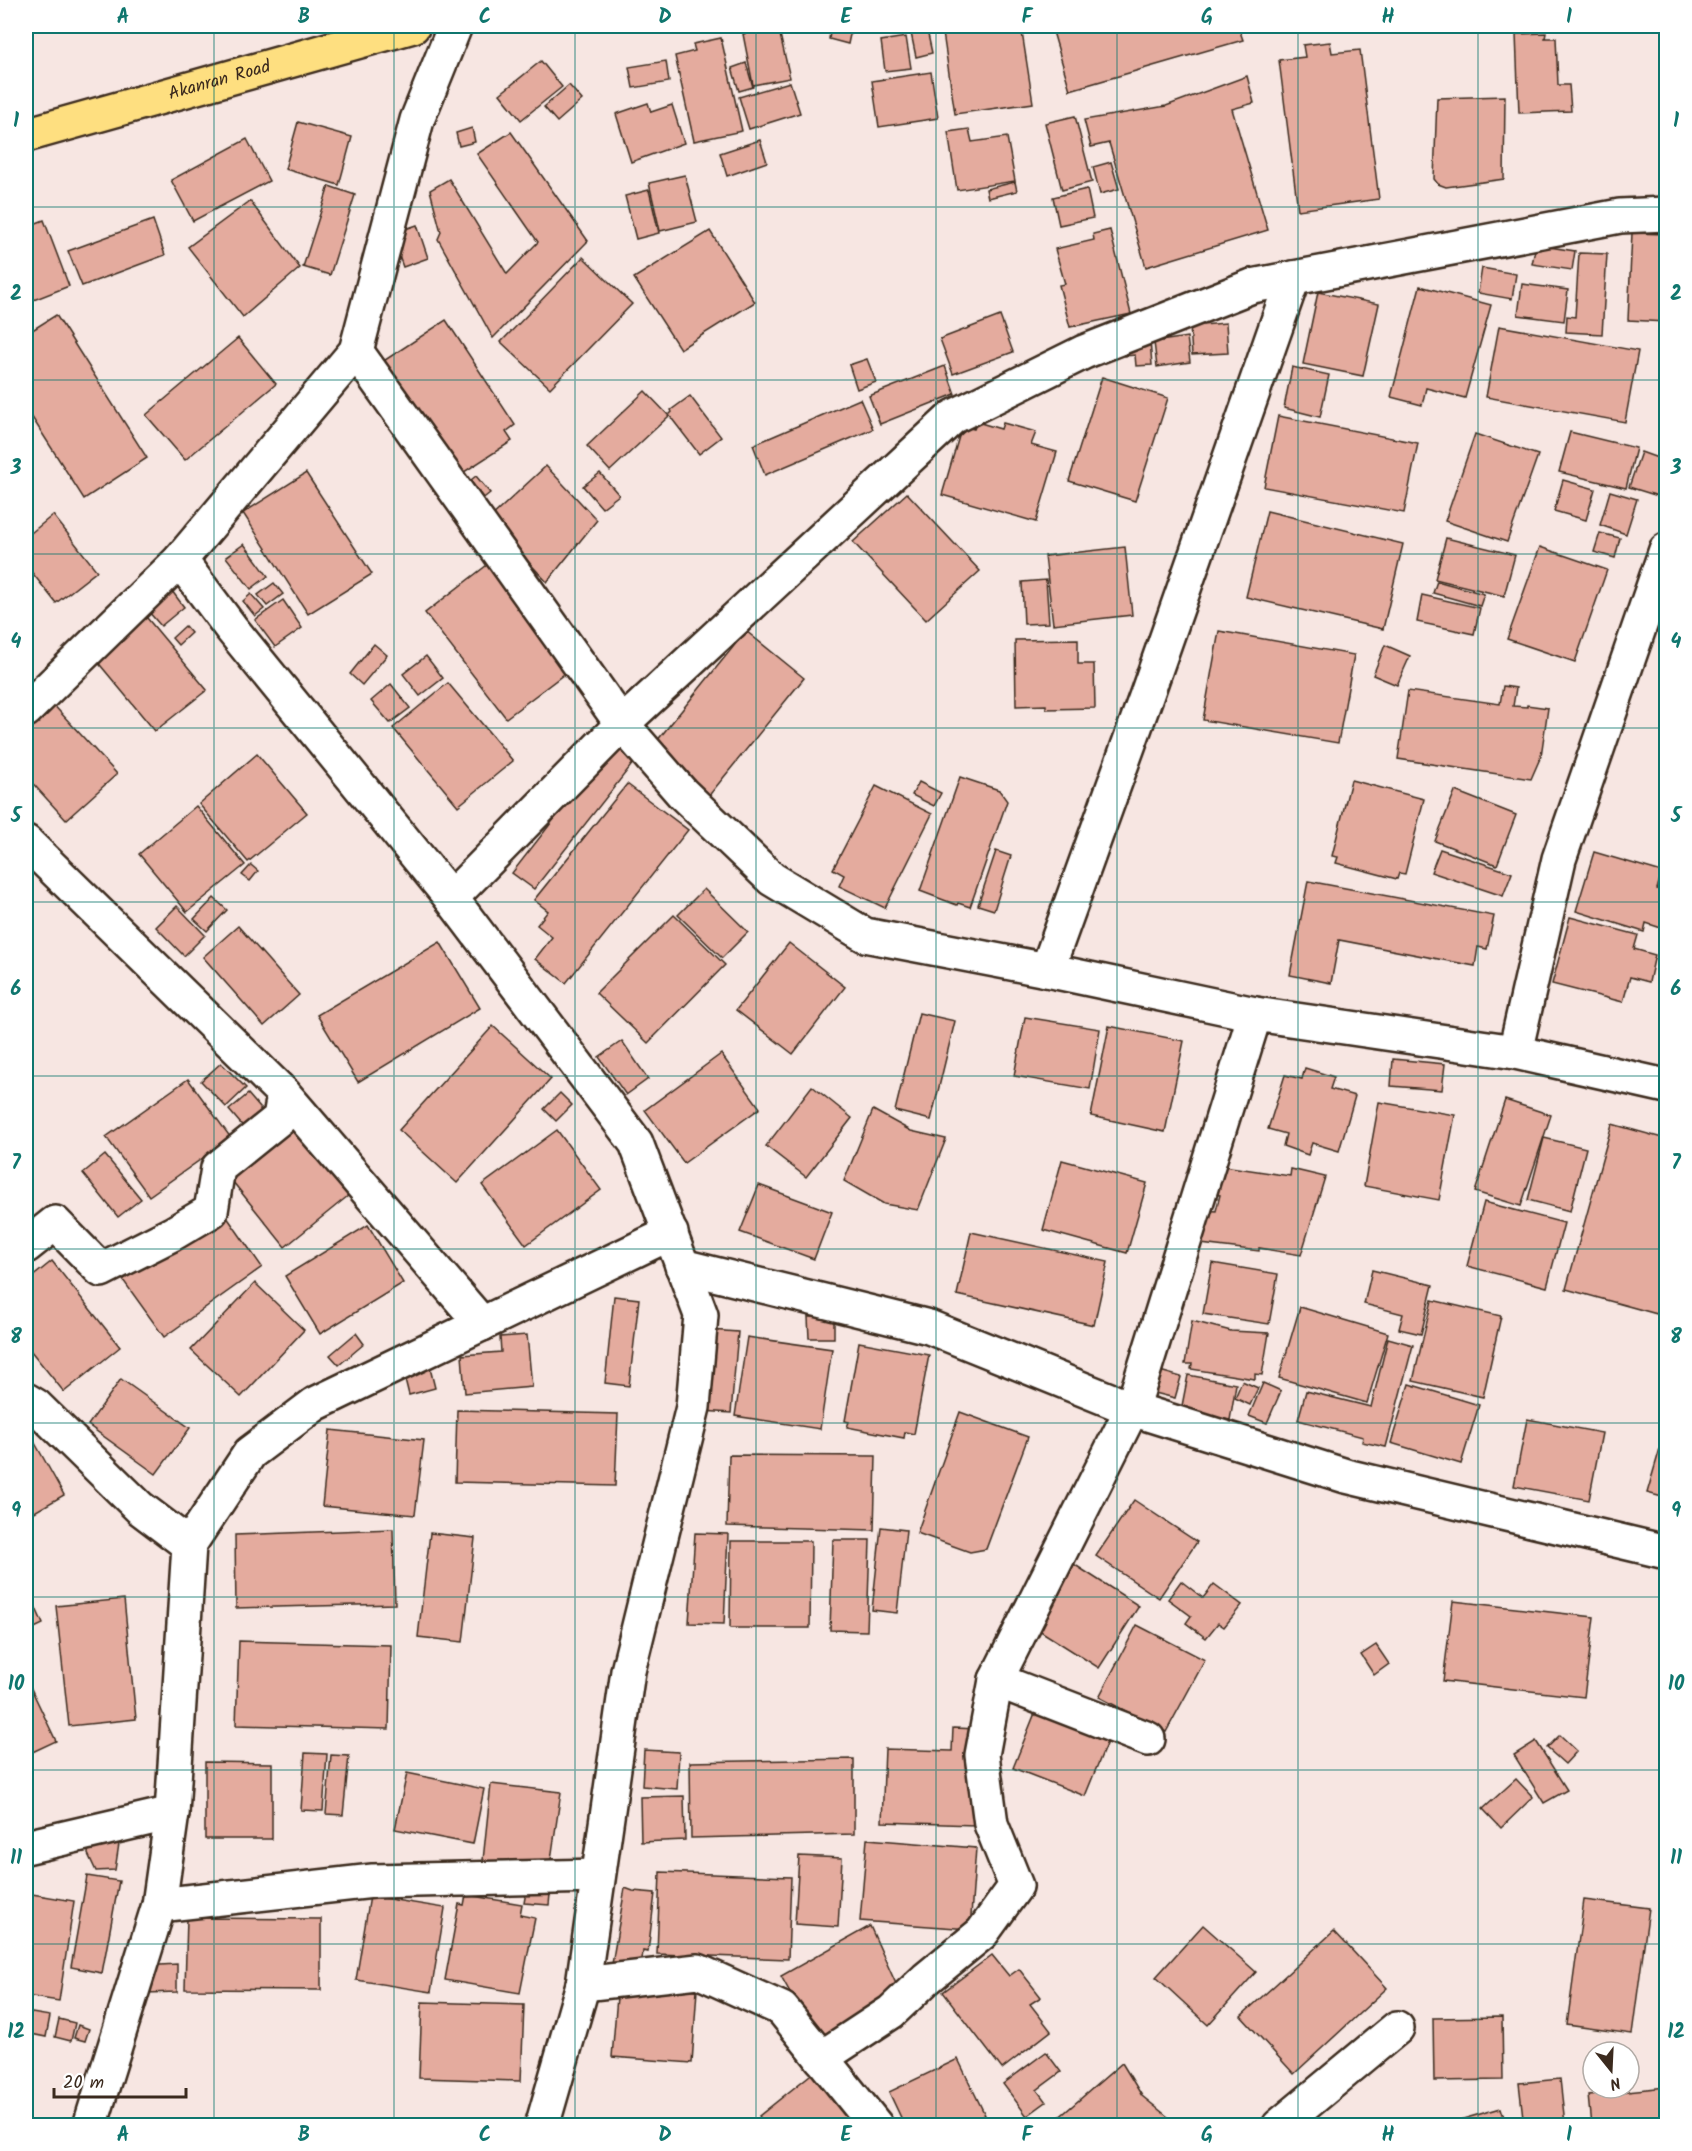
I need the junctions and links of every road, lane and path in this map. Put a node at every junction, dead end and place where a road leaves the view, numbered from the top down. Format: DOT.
graph roads {
  1 [pos="413,26"];
  2 [pos="455,26"];
  3 [pos="26,135"];
  4 [pos="1666,214"];
  5 [pos="1293,278"];
  6 [pos="356,351"];
  7 [pos="1666,550"];
  8 [pos="180,560"];
  9 [pos="1656,617"];
  10 [pos="26,710"];
  11 [pos="622,724"];
  12 [pos="26,842"];
  13 [pos="452,898"];
  14 [pos="1047,970"];
  15 [pos="1255,1014"];
  16 [pos="1515,1052"];
  17 [pos="1666,1086"];
  18 [pos="284,1094"];
  19 [pos="671,1233"];
  20 [pos="26,1246"];
  21 [pos="682,1266"];
  22 [pos="482,1324"];
  23 [pos="26,1400"];
  24 [pos="1132,1409"];
  25 [pos="189,1545"];
  26 [pos="1666,1552"];
  27 [pos="996,1680"];
  28 [pos="1148,1739"];
  29 [pos="172,1813"];
  30 [pos="26,1847"];
  31 [pos="597,1876"];
  32 [pos="159,1905"];
  33 [pos="583,1984"];
  34 [pos="1397,2028"];
  35 [pos="821,2058"];
  36 [pos="90,2126"];
  37 [pos="542,2126"];
  38 [pos="876,2126"];
  39 [pos="1279,2126"];
  1 -- 3 [label="main road, Akanran Road"];
  2 -- 6 [label="street"];
  4 -- 5 [label="street"];
  5 -- 11 [label="street"];
  5 -- 14 [label="street"];
  6 -- 8 [label="street"];
  6 -- 11 [label="street"];
  7 -- 9 [label="street"];
  8 -- 10 [label="street"];
  8 -- 13 [label="street"];
  9 -- 16 [label="street"];
  11 -- 13 [label="street"];
  11 -- 14 [label="street"];
  12 -- 18 [label="street"];
  13 -- 19 [label="street"];
  14 -- 15 [label="street"];
  15 -- 16 [label="street"];
  15 -- 24 [label="street"];
  16 -- 17 [label="street"];
  18 -- 20 [label="street"];
  18 -- 22 [label="street"];
  19 -- 21 [label="street"];
  19 -- 22 [label="street"];
  21 -- 24 [label="street"];
  21 -- 31 [label="street"];
  22 -- 25 [label="street"];
  23 -- 25 [label="street"];
  24 -- 26 [label="street"];
  24 -- 27 [label="street"];
  25 -- 29 [label="street"];
  27 -- 28 [label="street"];
  27 -- 35 [label="street"];
  29 -- 30 [label="street"];
  29 -- 32 [label="street"];
  31 -- 32 [label="street"];
  31 -- 33 [label="street"];
  32 -- 36 [label="street"];
  33 -- 35 [label="street"];
  33 -- 37 [label="street"];
  34 -- 39 [label="street"];
  35 -- 38 [label="street"];
}
